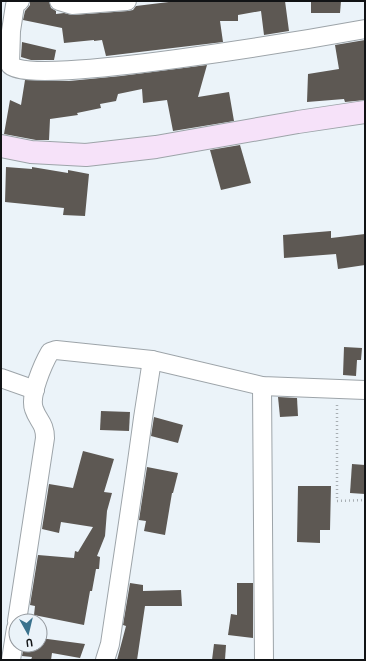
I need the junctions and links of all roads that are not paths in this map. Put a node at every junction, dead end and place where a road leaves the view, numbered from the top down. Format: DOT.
graph roads {
  1 [pos="20,1"];
  2 [pos="59,1"];
  3 [pos="126,1"];
  4 [pos="365,29"];
  5 [pos="365,112"];
  6 [pos="1,146"];
  7 [pos="152,360"];
  8 [pos="1,378"];
  9 [pos="262,386"];
  10 [pos="35,390"];
  11 [pos="365,390"];
  12 [pos="18,613"];
  13 [pos="105,660"];
  14 [pos="264,660"];
  1 -- 4 [label="street"];
  2 -- 3 [label="street"];
  5 -- 6 [label="street"];
  7 -- 9 [label="street"];
  7 -- 10 [label="street"];
  7 -- 13 [label="street"];
  8 -- 10 [label="street"];
  9 -- 11 [label="street"];
  9 -- 14 [label="street"];
  10 -- 12 [label="street"];
}
